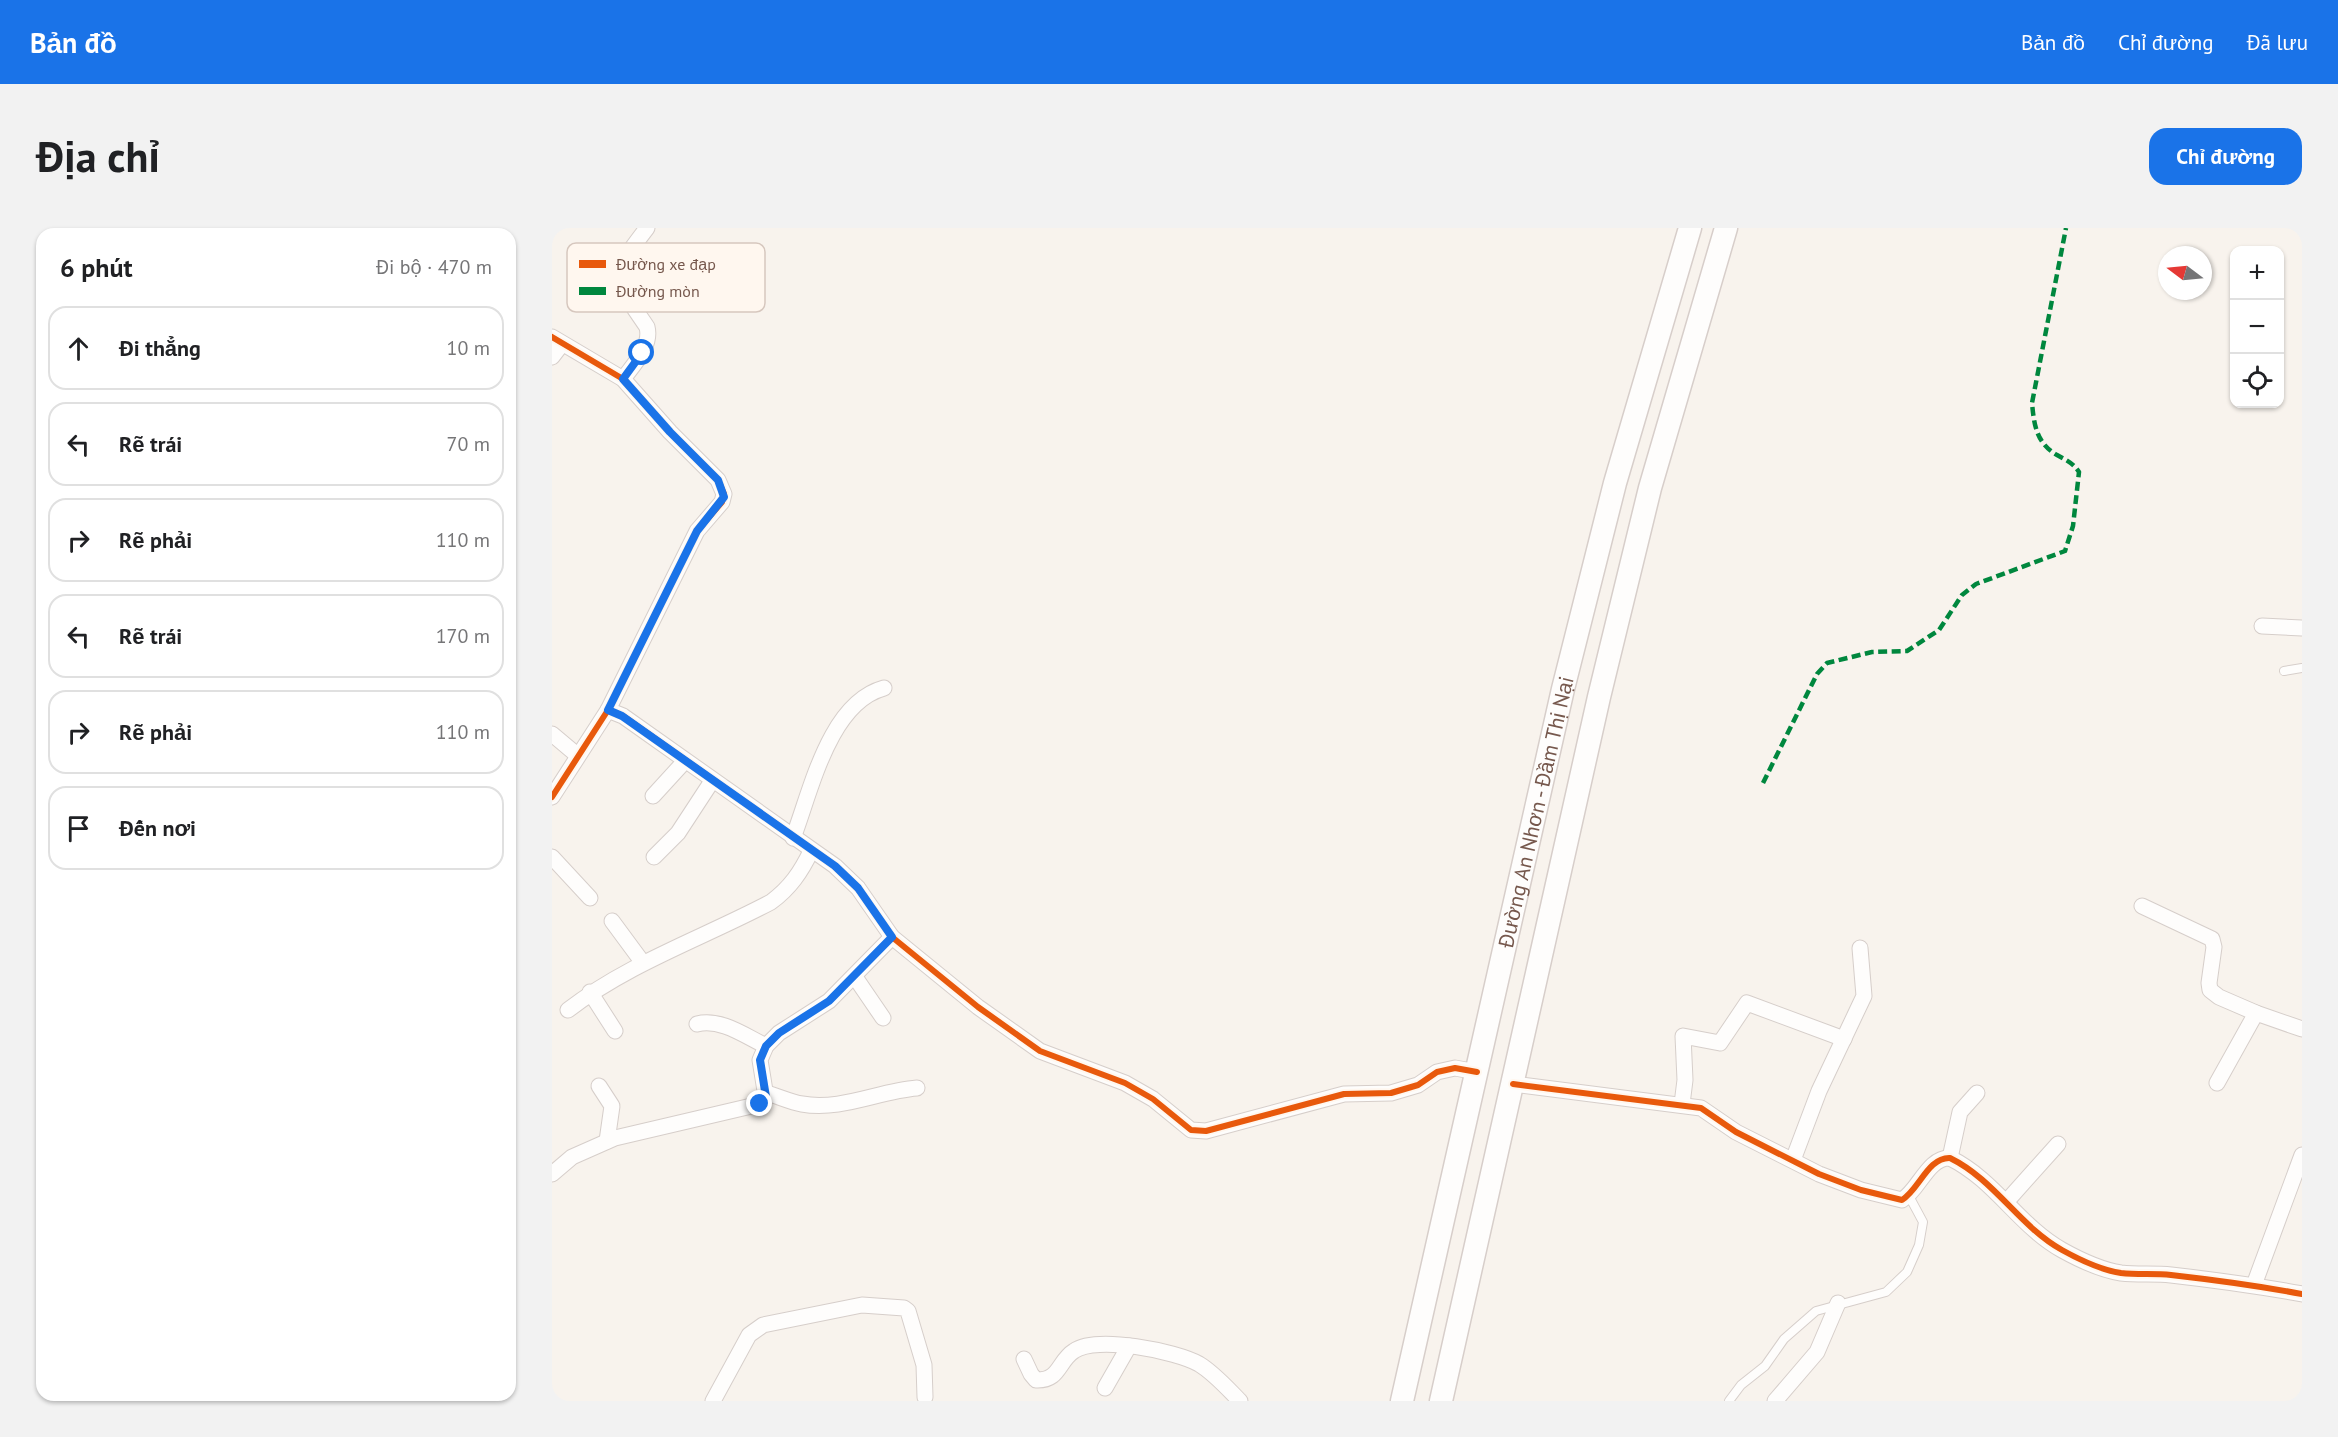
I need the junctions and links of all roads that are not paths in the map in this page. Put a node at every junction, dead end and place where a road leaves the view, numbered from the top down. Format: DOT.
graph roads {
  1 [pos="647,228"];
  2 [pos="1690,228"];
  3 [pos="1726,228"];
  4 [pos="636,243"];
  5 [pos="637,312"];
  6 [pos="557,340"];
  7 [pos="552,357"];
  8 [pos="623,379"];
  9 [pos="2262,626"];
  10 [pos="2302,628"];
  11 [pos="2302,668"];
  12 [pos="2284,671"];
  13 [pos="884,688"];
  14 [pos="608,710"];
  15 [pos="552,734"];
  16 [pos="577,755"];
  17 [pos="685,761"];
  18 [pos="712,781"];
  19 [pos="653,796"];
  20 [pos="552,797"];
  21 [pos="793,838"];
  22 [pos="811,851"];
  23 [pos="552,857"];
  24 [pos="654,857"];
  25 [pos="590,898"];
  26 [pos="2142,906"];
  27 [pos="612,921"];
  28 [pos="892,937"];
  29 [pos="1860,948"];
  30 [pos="643,963"];
  31 [pos="855,977"];
  32 [pos="591,992"];
  33 [pos="568,1010"];
  34 [pos="2256,1013"];
  35 [pos="883,1018"];
  36 [pos="697,1024"];
  37 [pos="2302,1029"];
  38 [pos="615,1031"];
  39 [pos="1844,1039"];
  40 [pos="766,1046"];
  41 [pos="1477,1072"];
  42 [pos="2217,1083"];
  43 [pos="1513,1084"];
  44 [pos="600,1086"];
  45 [pos="917,1088"];
  46 [pos="1977,1093"];
  47 [pos="766,1094"];
  48 [pos="1682,1104"];
  49 [pos="608,1141"];
  50 [pos="2058,1144"];
  51 [pos="2302,1155"];
  52 [pos="1950,1158"];
  53 [pos="1793,1160"];
  54 [pos="552,1174"];
  55 [pos="1909,1196"];
  56 [pos="2007,1201"];
  57 [pos="2254,1285"];
  58 [pos="2302,1294"];
  59 [pos="1838,1303"];
  60 [pos="1129,1346"];
  61 [pos="1024,1359"];
  62 [pos="1104,1388"];
  63 [pos="925,1397"];
  64 [pos="713,1401"];
  65 [pos="1240,1401"];
  66 [pos="1402,1401"];
  67 [pos="1441,1401"];
  68 [pos="1729,1401"];
  69 [pos="1775,1401"];
  1 -- 4 [label="street"];
  2 -- 41 [label="main road, Đường An Nhơn - Đầm Thị Nại"];
  3 -- 43 [label="main road, Đường An Nhơn - Đầm Thị Nại"];
  5 -- 8 [label="street"];
  6 -- 7 [label="street"];
  6 -- 8 [label="street"];
  8 -- 14 [label="street"];
  9 -- 10 [label="street"];
  11 -- 12 [label="lane"];
  13 -- 21 [label="street"];
  14 -- 16 [label="street"];
  14 -- 17 [label="street"];
  15 -- 16 [label="street"];
  16 -- 20 [label="street"];
  17 -- 18 [label="street"];
  17 -- 19 [label="street"];
  18 -- 21 [label="street"];
  18 -- 24 [label="street"];
  21 -- 22 [label="street"];
  22 -- 28 [label="street"];
  22 -- 30 [label="street"];
  23 -- 25 [label="street"];
  26 -- 34 [label="street"];
  27 -- 30 [label="street"];
  28 -- 31 [label="street"];
  28 -- 41 [label="street"];
  29 -- 39 [label="street"];
  30 -- 32 [label="street"];
  31 -- 35 [label="street"];
  31 -- 40 [label="street"];
  32 -- 33 [label="street"];
  32 -- 38 [label="street"];
  34 -- 37 [label="street"];
  34 -- 42 [label="street"];
  36 -- 40 [label="street"];
  39 -- 48 [label="street"];
  39 -- 53 [label="street"];
  40 -- 47 [label="street"];
  41 -- 66 [label="main road, Đường An Nhơn - Đầm Thị Nại"];
  43 -- 48 [label="street"];
  43 -- 67 [label="main road, Đường An Nhơn - Đầm Thị Nại"];
  44 -- 49 [label="street"];
  45 -- 47 [label="street"];
  46 -- 52 [label="street"];
  47 -- 49 [label="street"];
  48 -- 53 [label="street"];
  49 -- 54 [label="street"];
  50 -- 56 [label="street"];
  51 -- 57 [label="street"];
  52 -- 55 [label="street"];
  52 -- 56 [label="street"];
  53 -- 55 [label="street"];
  55 -- 59 [label="lane"];
  56 -- 57 [label="street"];
  57 -- 58 [label="street"];
  59 -- 68 [label="lane"];
  59 -- 69 [label="street"];
  60 -- 61 [label="street"];
  60 -- 62 [label="street"];
  60 -- 65 [label="street"];
  63 -- 64 [label="street"];
}
